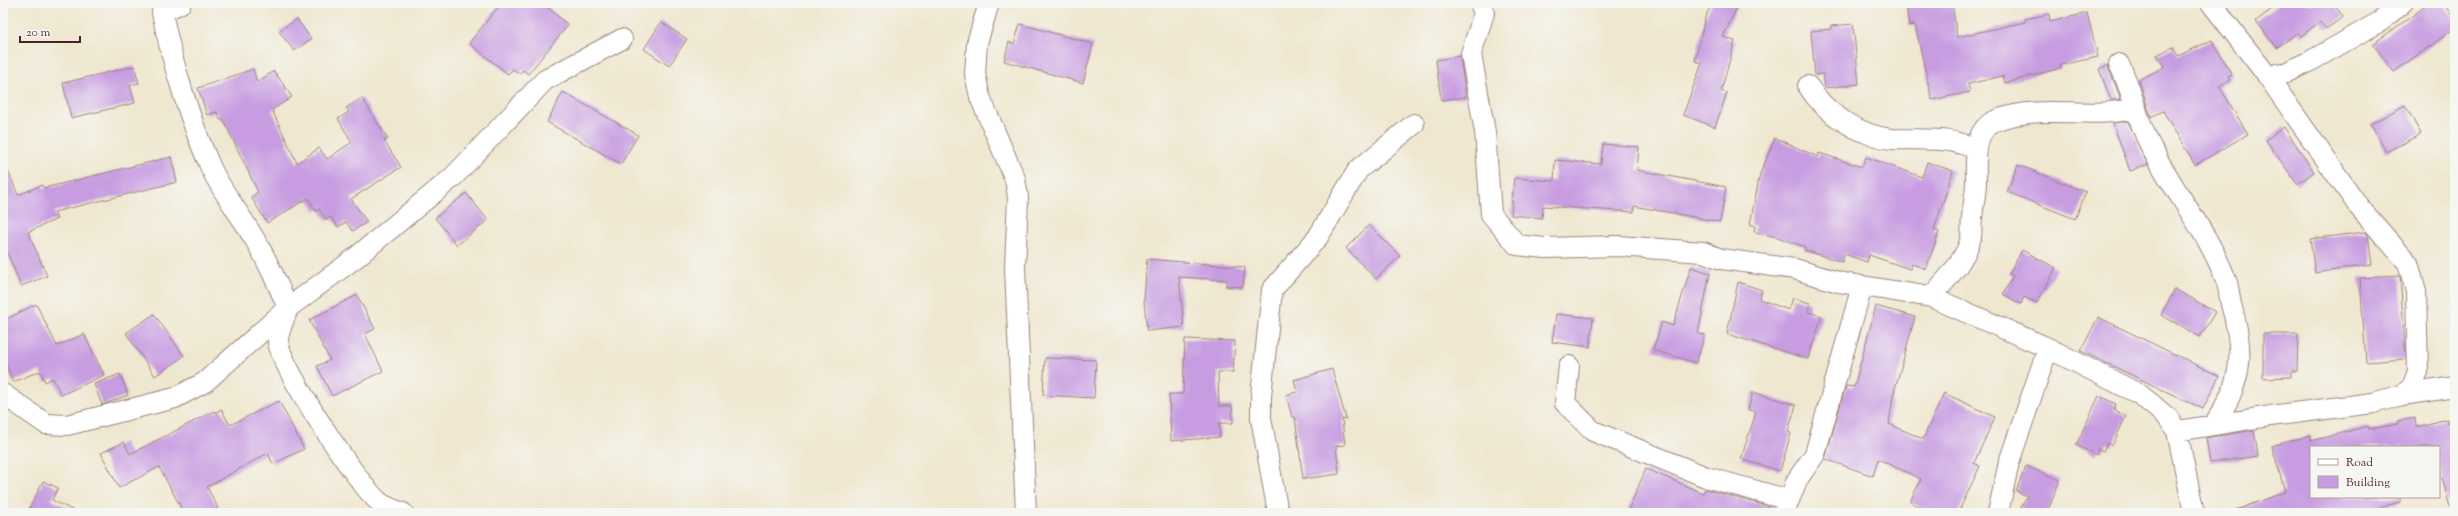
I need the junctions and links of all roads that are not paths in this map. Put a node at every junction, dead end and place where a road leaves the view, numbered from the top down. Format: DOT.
graph roads {
  1 [pos="181,3"];
  2 [pos="988,3"];
  3 [pos="1480,3"];
  4 [pos="2211,3"];
  5 [pos="2402,3"];
  6 [pos="161,7"];
  7 [pos="622,39"];
  8 [pos="2119,64"];
  9 [pos="2269,78"];
  10 [pos="1808,86"];
  11 [pos="2136,108"];
  12 [pos="1414,124"];
  13 [pos="1977,148"];
  14 [pos="1862,286"];
  15 [pos="1931,297"];
  16 [pos="288,308"];
  17 [pos="2048,348"];
  18 [pos="1569,366"];
  19 [pos="2455,387"];
  20 [pos="3,394"];
  21 [pos="2402,395"];
  22 [pos="2214,424"];
  23 [pos="2178,431"];
  24 [pos="1787,506"];
  25 [pos="403,513"];
  26 [pos="1026,513"];
  27 [pos="1278,513"];
  28 [pos="1998,513"];
  29 [pos="2194,513"];
  1 -- 6 [label="street"];
  2 -- 26 [label="street"];
  3 -- 14 [label="street"];
  4 -- 9 [label="street"];
  5 -- 9 [label="street"];
  6 -- 16 [label="street"];
  7 -- 16 [label="street"];
  8 -- 11 [label="street"];
  9 -- 21 [label="street"];
  10 -- 13 [label="street"];
  11 -- 13 [label="street"];
  11 -- 22 [label="street"];
  12 -- 27 [label="street"];
  13 -- 15 [label="street"];
  14 -- 15 [label="street"];
  14 -- 24 [label="street"];
  15 -- 17 [label="street"];
  16 -- 20 [label="street"];
  16 -- 25 [label="street"];
  17 -- 23 [label="street"];
  17 -- 28 [label="street"];
  18 -- 24 [label="street"];
  19 -- 21 [label="street"];
  21 -- 22 [label="street"];
  22 -- 23 [label="street"];
  23 -- 29 [label="street"];
}
